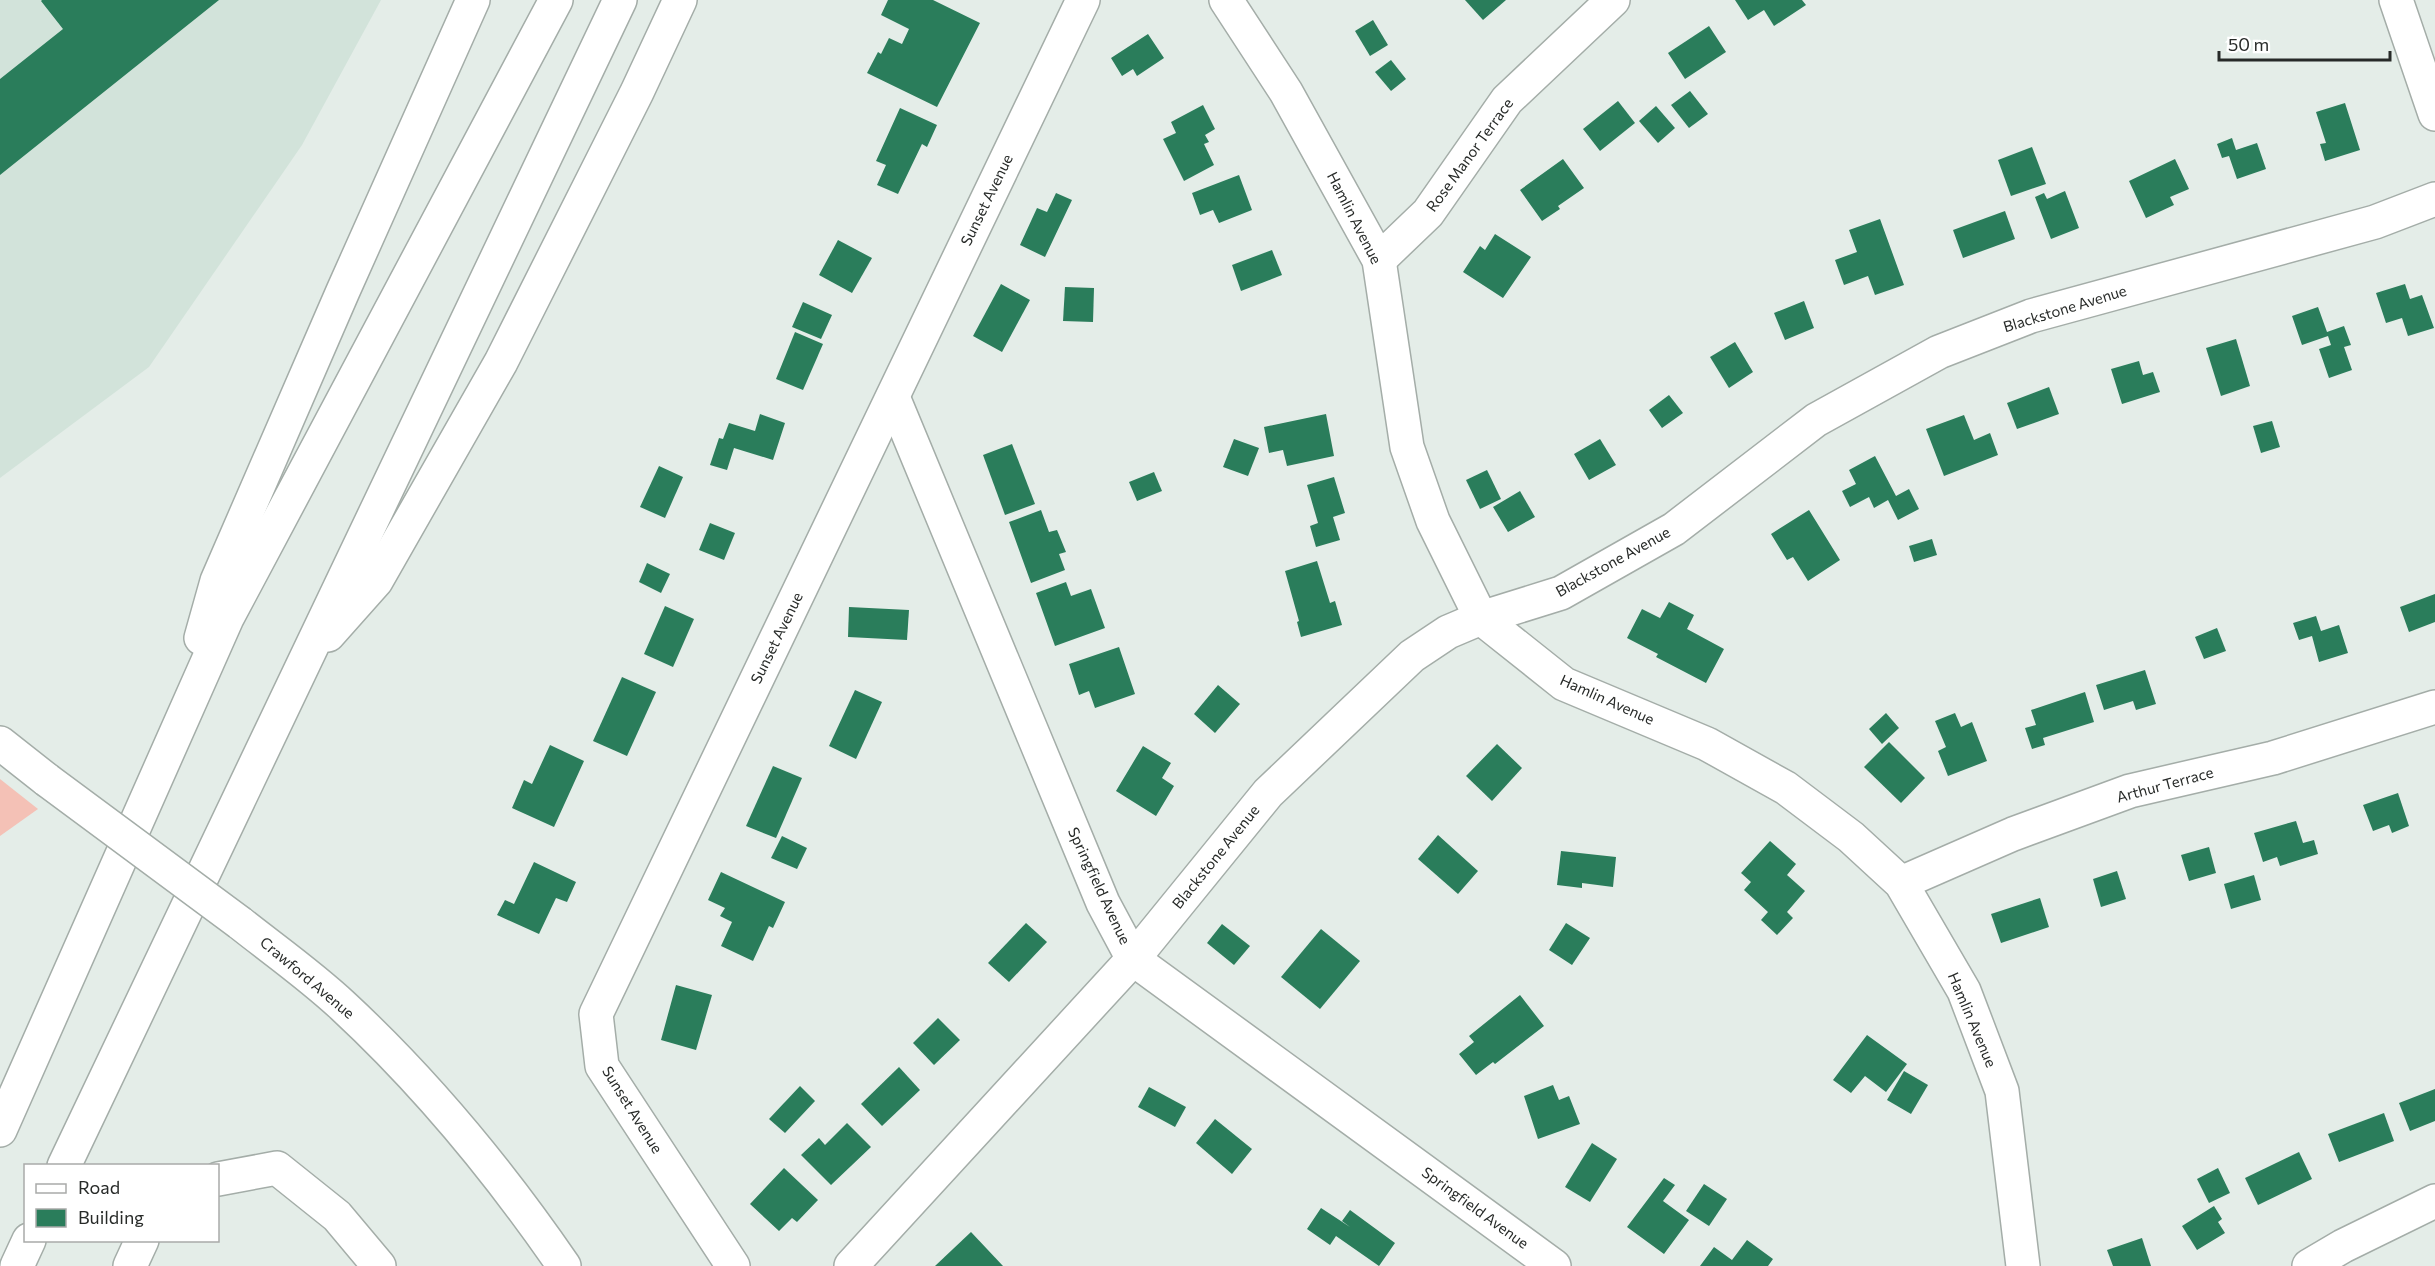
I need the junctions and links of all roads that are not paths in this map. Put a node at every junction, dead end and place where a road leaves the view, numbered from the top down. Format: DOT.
graph roads {
  1 [pos="473,0"];
  2 [pos="556,0"];
  3 [pos="620,0"];
  4 [pos="680,0"];
  5 [pos="1083,0"];
  6 [pos="1226,0"];
  7 [pos="1613,0"];
  8 [pos="2396,0"];
  9 [pos="2435,114"];
  10 [pos="2435,199"];
  11 [pos="1379,260"];
  12 [pos="893,397"];
  13 [pos="1481,618"];
  14 [pos="303,663"];
  15 [pos="2435,706"];
  16 [pos="172,741"];
  17 [pos="0,742"];
  18 [pos="1901,883"];
  19 [pos="1133,959"];
  20 [pos="0,1130"];
  21 [pos="65,1164"];
  22 [pos="219,1179"];
  23 [pos="2435,1202"];
  24 [pos="28,1242"];
  25 [pos="141,1242"];
  26 [pos="17,1266"];
  27 [pos="130,1266"];
  28 [pos="379,1266"];
  29 [pos="564,1266"];
  30 [pos="733,1266"];
  31 [pos="851,1266"];
  32 [pos="1554,1266"];
  33 [pos="2023,1266"];
  34 [pos="2309,1266"];
  1 -- 16 [label="main road"];
  2 -- 16 [label="main road"];
  3 -- 14 [label="main road"];
  4 -- 14 [label="main road"];
  5 -- 12 [label="main road, Sunset Avenue"];
  6 -- 11 [label="main road, Hamlin Avenue"];
  7 -- 11 [label="main road, Rose Manor Terrace"];
  8 -- 9 [label="main road"];
  10 -- 13 [label="main road, Blackstone Avenue"];
  11 -- 13 [label="main road, Hamlin Avenue"];
  12 -- 19 [label="main road, Springfield Avenue"];
  12 -- 30 [label="main road, Sunset Avenue"];
  13 -- 18 [label="main road, Hamlin Avenue"];
  13 -- 19 [label="main road, Blackstone Avenue"];
  14 -- 21 [label="main road"];
  15 -- 18 [label="main road, Arthur Terrace"];
  16 -- 20 [label="main road"];
  17 -- 29 [label="main road, Crawford Avenue, bridge"];
  18 -- 33 [label="main road, Hamlin Avenue"];
  19 -- 31 [label="main road, Blackstone Avenue"];
  19 -- 32 [label="main road, Springfield Avenue"];
  22 -- 28 [label="main road"];
  23 -- 34 [label="main road"];
  24 -- 26 [label="main road"];
  25 -- 27 [label="main road"];
}
